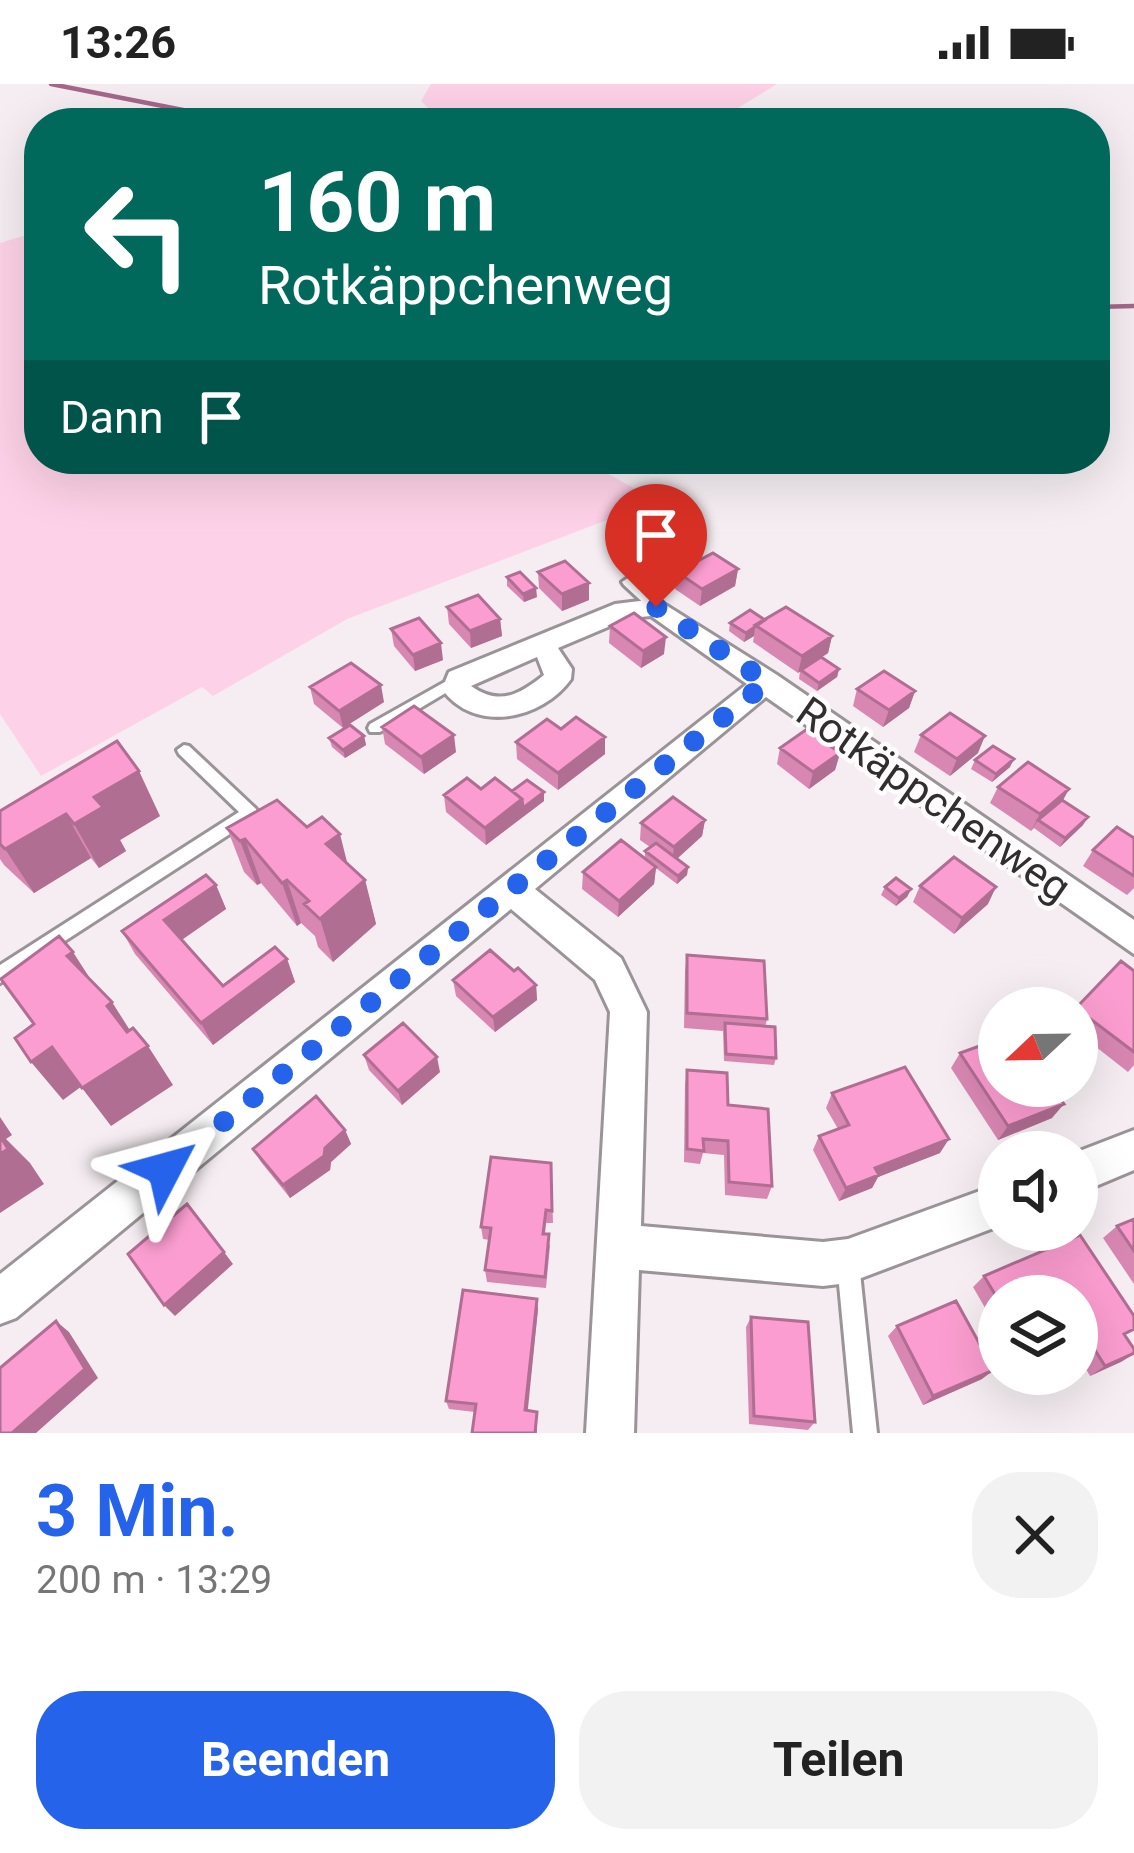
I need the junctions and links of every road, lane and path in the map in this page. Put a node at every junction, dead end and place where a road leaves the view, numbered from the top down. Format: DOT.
graph roads {
  1 [pos="628,582"];
  2 [pos="656,607"];
  3 [pos="542,645"];
  4 [pos="459,679"];
  5 [pos="767,682"];
  6 [pos="375,728"];
  7 [pos="184,750"];
  8 [pos="511,889"];
  9 [pos="1134,939"];
  10 [pos="0,975"];
  11 [pos="1134,1150"];
  12 [pos="1098,1165"];
  13 [pos="978,1213"];
  14 [pos="618,1246"];
  15 [pos="848,1262"];
  16 [pos="0,1302"];
  17 [pos="610,1433"];
  18 [pos="865,1433"];
  1 -- 2 [label="lane"];
  2 -- 3 [label="street"];
  2 -- 5 [label="street, Rotkäppchenweg"];
  3 -- 4 [label="street"];
  3 -- 4 [label="street"];
  4 -- 6 [label="lane"];
  5 -- 8 [label="street"];
  5 -- 9 [label="street, Rotkäppchenweg"];
  7 -- 10 [label="lane"];
  8 -- 14 [label="street"];
  8 -- 16 [label="street"];
  11 -- 12 [label="street"];
  13 -- 15 [label="street"];
  14 -- 15 [label="street"];
  14 -- 17 [label="street"];
  15 -- 18 [label="lane"];
}
